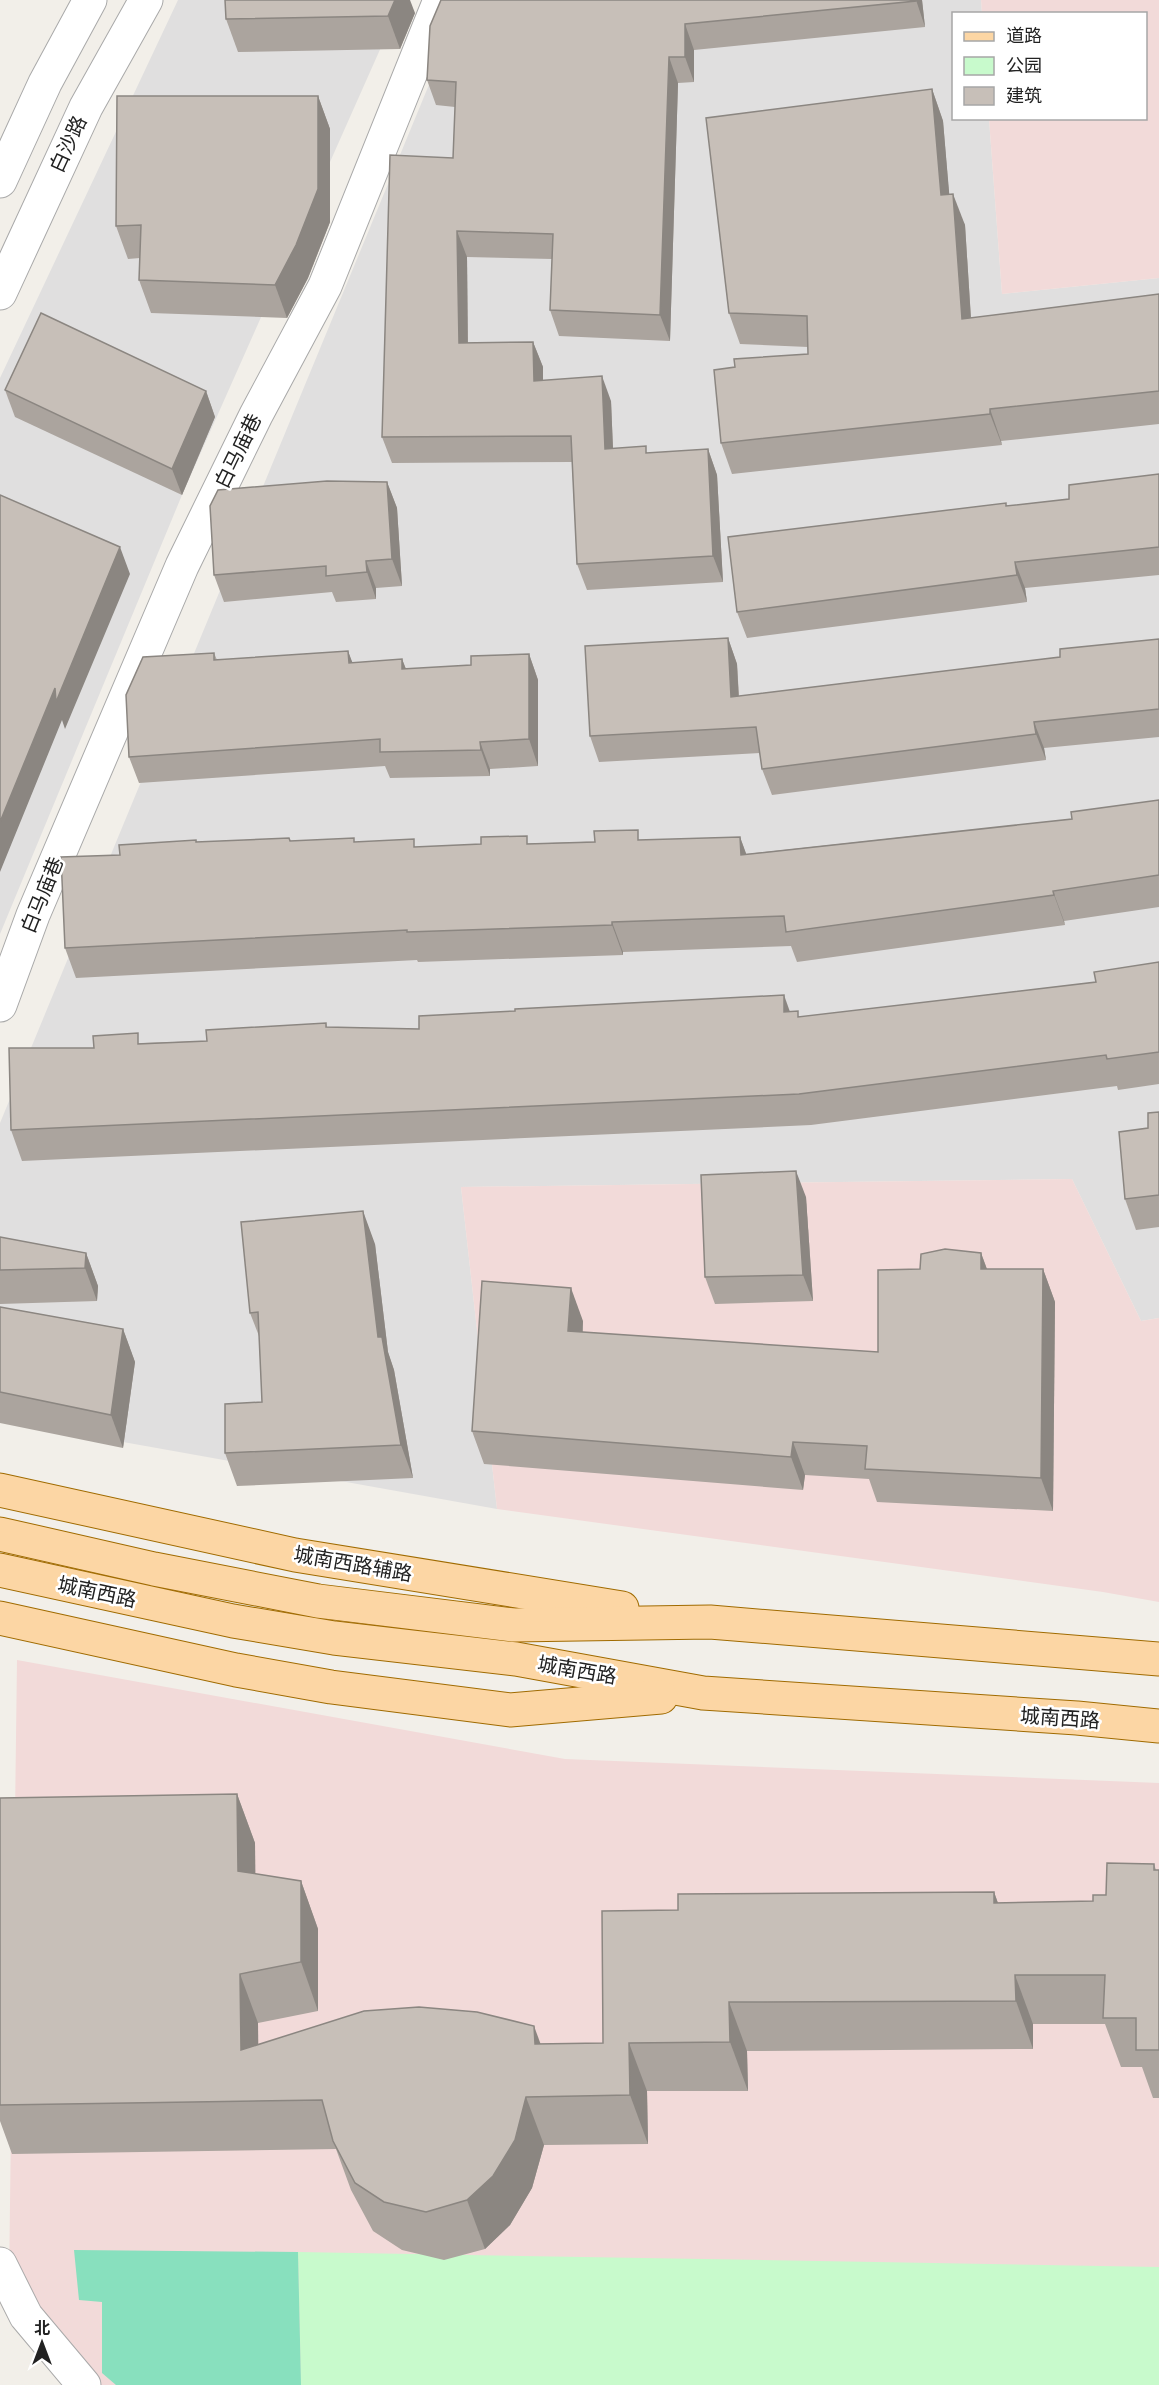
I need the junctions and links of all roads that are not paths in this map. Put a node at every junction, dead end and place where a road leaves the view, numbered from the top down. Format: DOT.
graph roads {
  1 [pos="90,0"];
  2 [pos="146,0"];
  3 [pos="440,0"];
  4 [pos="0,181"];
  5 [pos="0,293"];
  6 [pos="0,1005"];
  7 [pos="0,1490"];
  8 [pos="0,1534"];
  9 [pos="0,1570"];
  10 [pos="0,1618"];
  11 [pos="710,1622"];
  12 [pos="1159,1659"];
  13 [pos="703,1693"];
  14 [pos="1159,1726"];
  15 [pos="0,2264"];
  16 [pos="84,2385"];
  1 -- 4 [label="street"];
  2 -- 5 [label="street, 白沙路"];
  3 -- 6 [label="street, 白马庙巷"];
  7 -- 11 [label="main road, 城南西路辅路"];
  8 -- 11 [label="main road, 城南西路"];
  9 -- 13 [label="main road, 城南西路"];
  10 -- 13 [label="main road"];
  11 -- 12 [label="main road, 城南西路"];
  13 -- 14 [label="main road, 城南西路"];
  15 -- 16 [label="street"];
}
